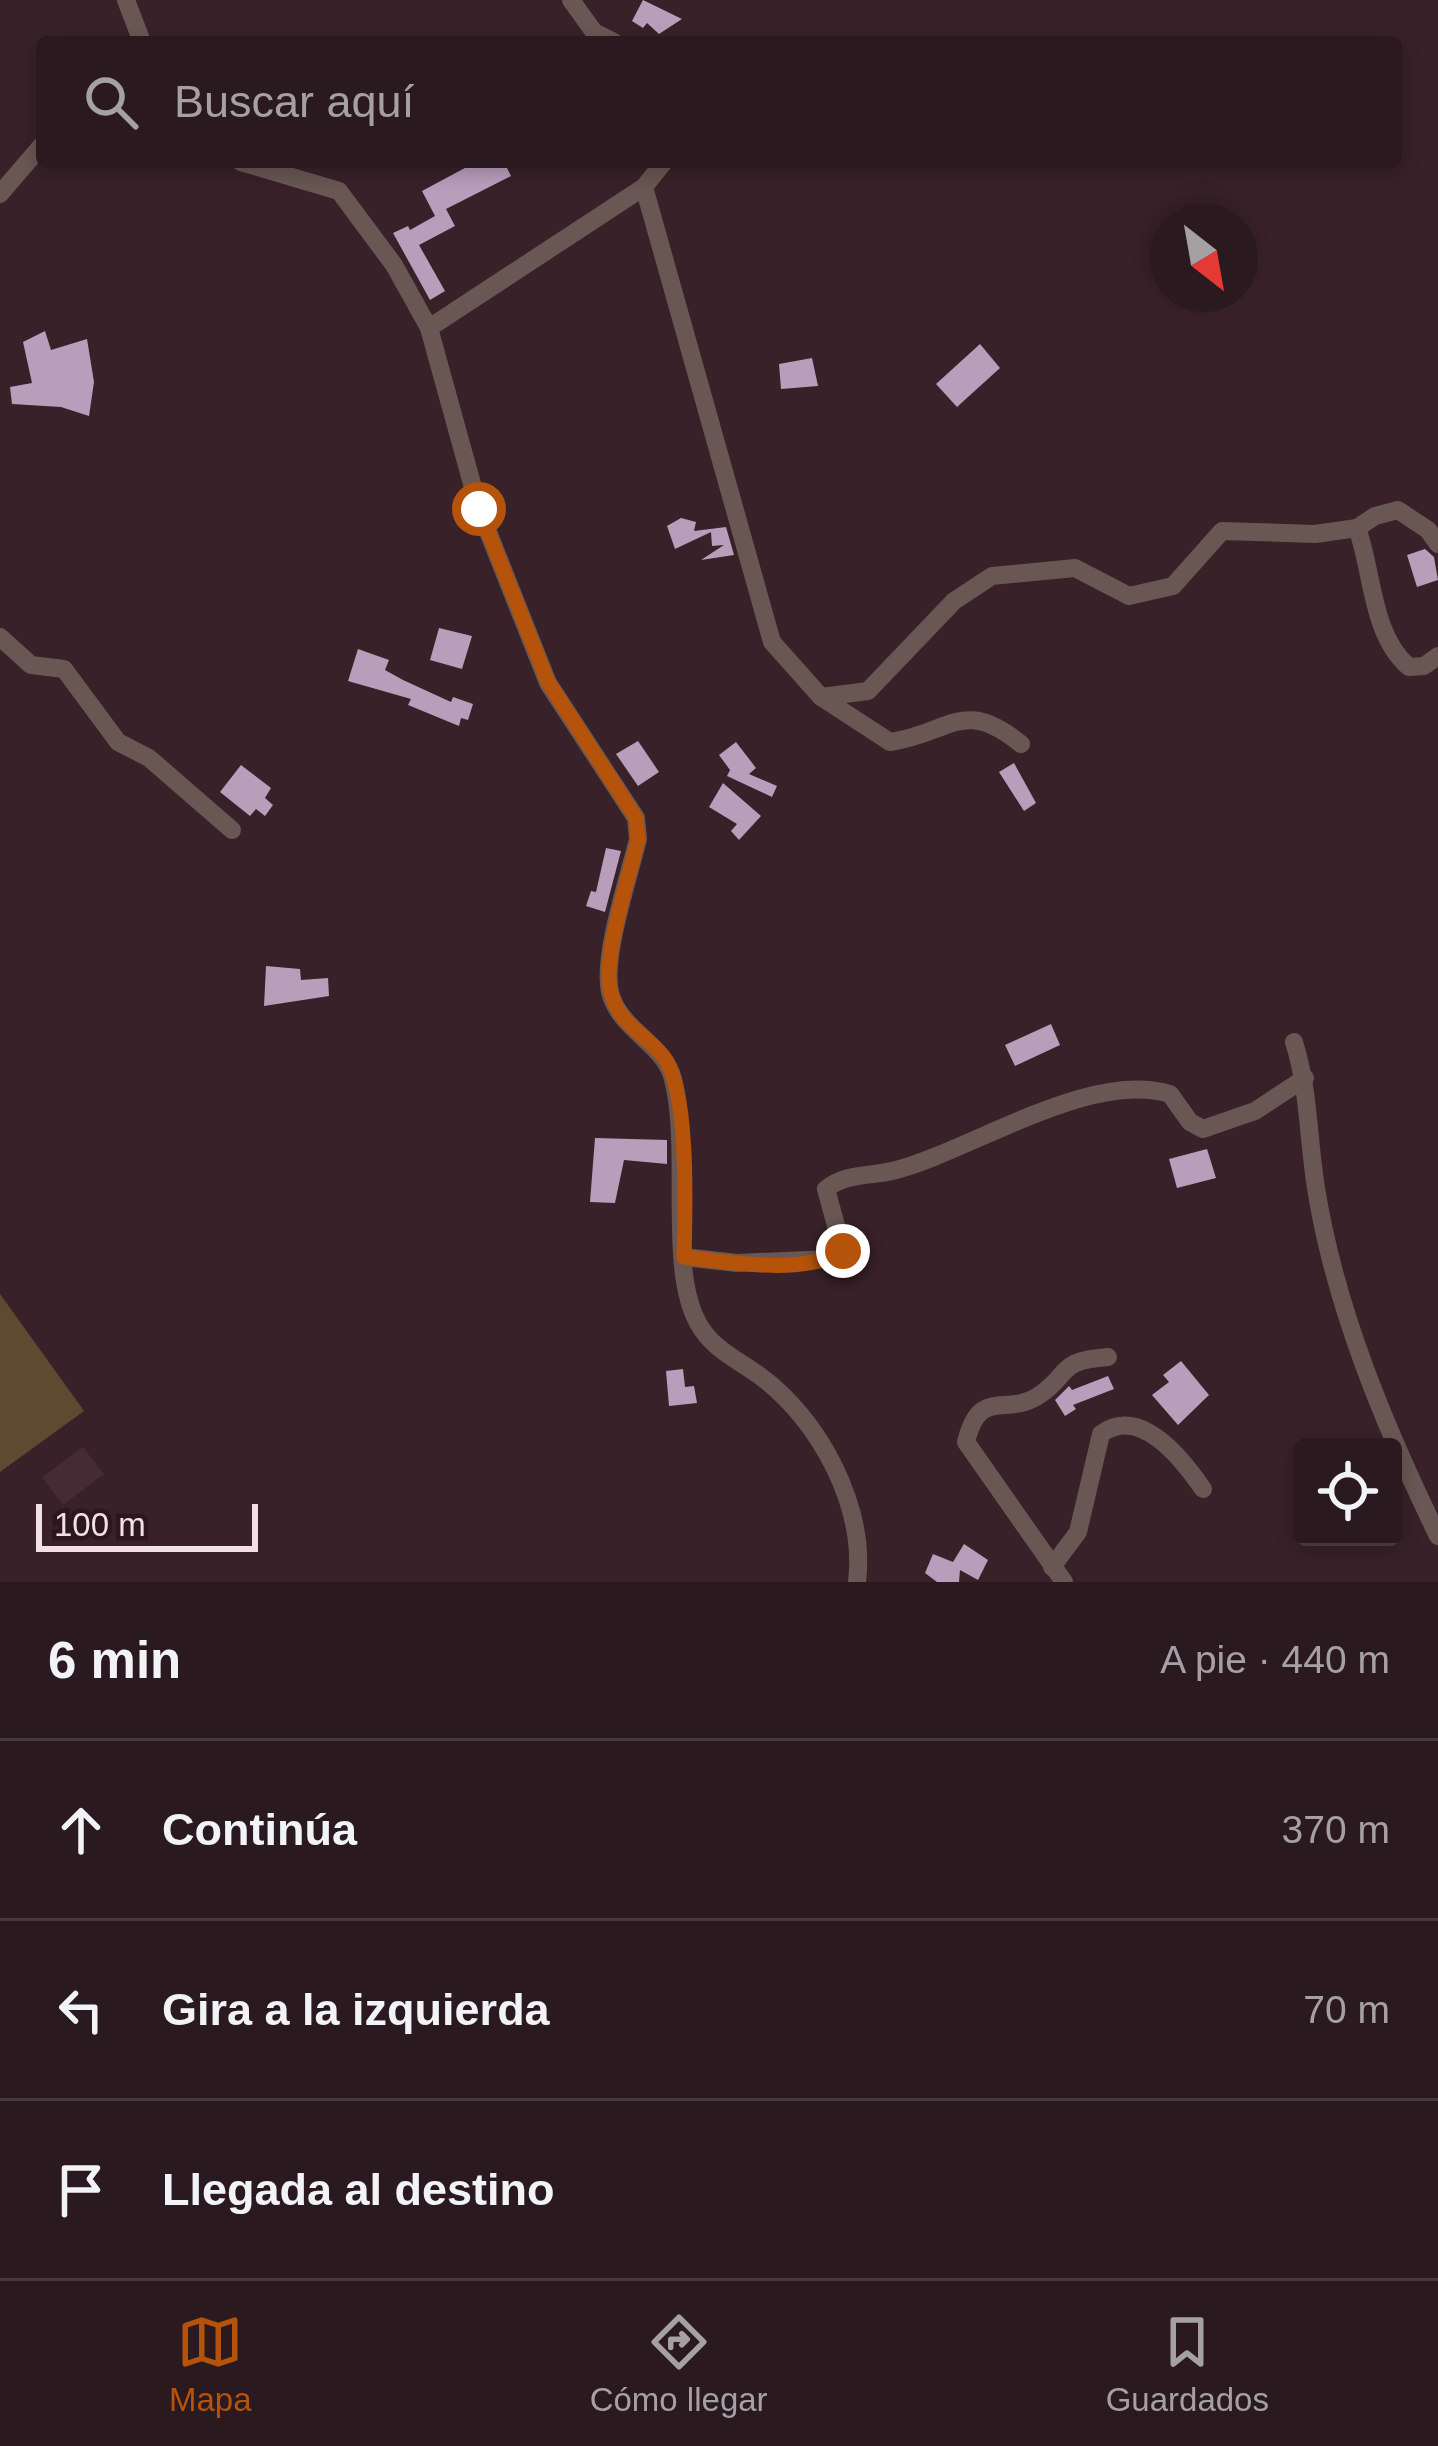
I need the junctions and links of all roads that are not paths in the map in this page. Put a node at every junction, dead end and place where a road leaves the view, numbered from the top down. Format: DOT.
graph roads {
  1 [pos="126,0"];
  2 [pos="571,0"];
  3 [pos="140,36"];
  4 [pos="602,36"];
  5 [pos="36,152"];
  6 [pos="261,168"];
  7 [pos="659,168"];
  8 [pos="644,187"];
  9 [pos="0,194"];
  10 [pos="429,328"];
  11 [pos="1357,528"];
  12 [pos="1438,544"];
  13 [pos="0,638"];
  14 [pos="1438,656"];
  15 [pos="821,697"];
  16 [pos="1021,744"];
  17 [pos="232,830"];
  18 [pos="1294,1042"];
  19 [pos="1305,1078"];
  20 [pos="684,1257"];
  21 [pos="1108,1357"];
  22 [pos="1203,1490"];
  23 [pos="1438,1536"];
  24 [pos="1058,1574"];
  25 [pos="857,1582"];
  1 -- 3 [label="street"];
  2 -- 4 [label="street"];
  5 -- 9 [label="street"];
  6 -- 10 [label="street"];
  7 -- 8 [label="street"];
  8 -- 10 [label="street"];
  8 -- 15 [label="street"];
  10 -- 20 [label="street"];
  11 -- 12 [label="street"];
  11 -- 14 [label="street"];
  11 -- 15 [label="street"];
  13 -- 17 [label="street"];
  15 -- 16 [label="street"];
  18 -- 19 [label="street"];
  19 -- 20 [label="street"];
  19 -- 23 [label="street"];
  20 -- 25 [label="street"];
  21 -- 24 [label="street"];
  22 -- 24 [label="street"];
}
